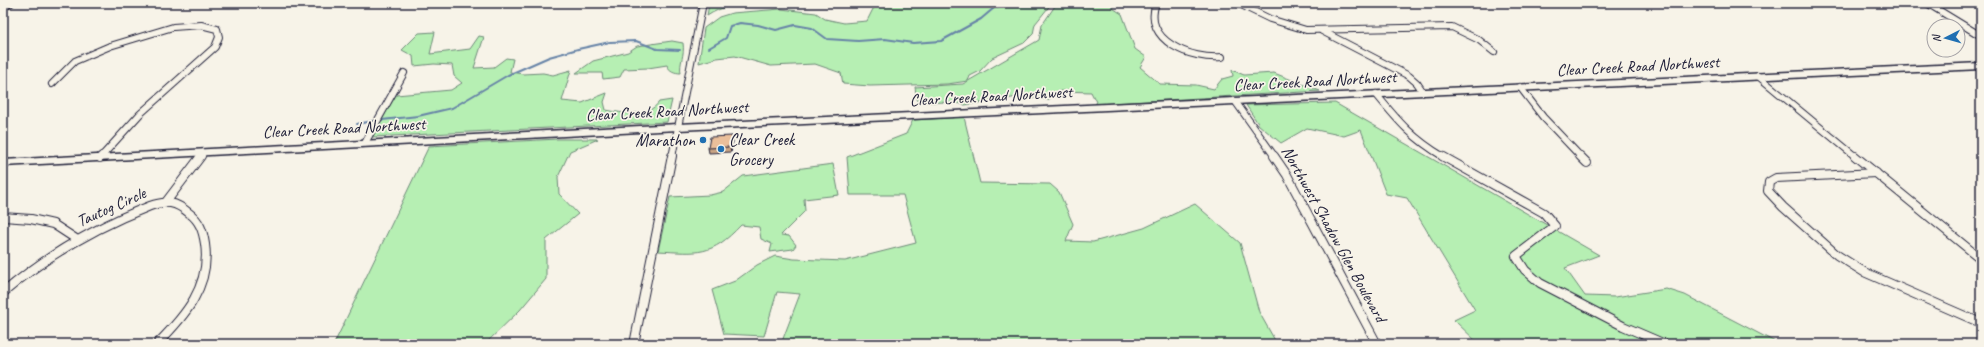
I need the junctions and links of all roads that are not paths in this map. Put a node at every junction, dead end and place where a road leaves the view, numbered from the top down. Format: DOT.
graph roads {
  1 [pos="11,3"];
  2 [pos="703,3"];
  3 [pos="1156,3"];
  4 [pos="1237,3"];
  5 [pos="1927,3"];
  6 [pos="3,8"];
  7 [pos="1320,30"];
  8 [pos="1981,36"];
  9 [pos="1494,52"];
  10 [pos="1222,57"];
  11 [pos="1981,66"];
  12 [pos="404,73"];
  13 [pos="1758,76"];
  14 [pos="52,84"];
  15 [pos="1520,87"];
  16 [pos="1422,92"];
  17 [pos="1376,94"];
  18 [pos="1235,101"];
  19 [pos="678,127"];
  20 [pos="365,143"];
  21 [pos="203,153"];
  22 [pos="100,158"];
  23 [pos="3,163"];
  24 [pos="1586,163"];
  25 [pos="1876,173"];
  26 [pos="166,202"];
  27 [pos="3,217"];
  28 [pos="76,239"];
  29 [pos="1981,259"];
  30 [pos="3,293"];
  31 [pos="1981,323"];
  32 [pos="157,344"];
  33 [pos="634,344"];
  34 [pos="1377,344"];
  35 [pos="1665,344"];
  1 -- 6 [label="street"];
  2 -- 19 [label="street"];
  3 -- 10 [label="street"];
  4 -- 7 [label="street"];
  5 -- 8 [label="street"];
  7 -- 9 [label="street"];
  7 -- 16 [label="street"];
  11 -- 13 [label="main road, Clear Creek Road Northwest"];
  12 -- 20 [label="street"];
  13 -- 15 [label="main road, Clear Creek Road Northwest"];
  13 -- 25 [label="street"];
  14 -- 22 [label="street"];
  15 -- 16 [label="main road, Clear Creek Road Northwest"];
  15 -- 24 [label="street"];
  16 -- 17 [label="main road, Clear Creek Road Northwest"];
  17 -- 18 [label="main road, Clear Creek Road Northwest"];
  17 -- 35 [label="street"];
  18 -- 19 [label="main road, Clear Creek Road Northwest"];
  18 -- 34 [label="street, Northwest Shadow Glen Boulevard"];
  19 -- 20 [label="main road, Clear Creek Road Northwest"];
  19 -- 33 [label="street"];
  20 -- 21 [label="main road, Clear Creek Road Northwest"];
  21 -- 22 [label="main road, Clear Creek Road Northwest"];
  21 -- 26 [label="street"];
  22 -- 23 [label="main road, Clear Creek Road Northwest"];
  25 -- 29 [label="street"];
  25 -- 31 [label="street"];
  26 -- 28 [label="street, Tautog Circle"];
  26 -- 32 [label="street, Tautog Circle"];
  27 -- 28 [label="street"];
  28 -- 30 [label="street, Tautog Circle"];
}
